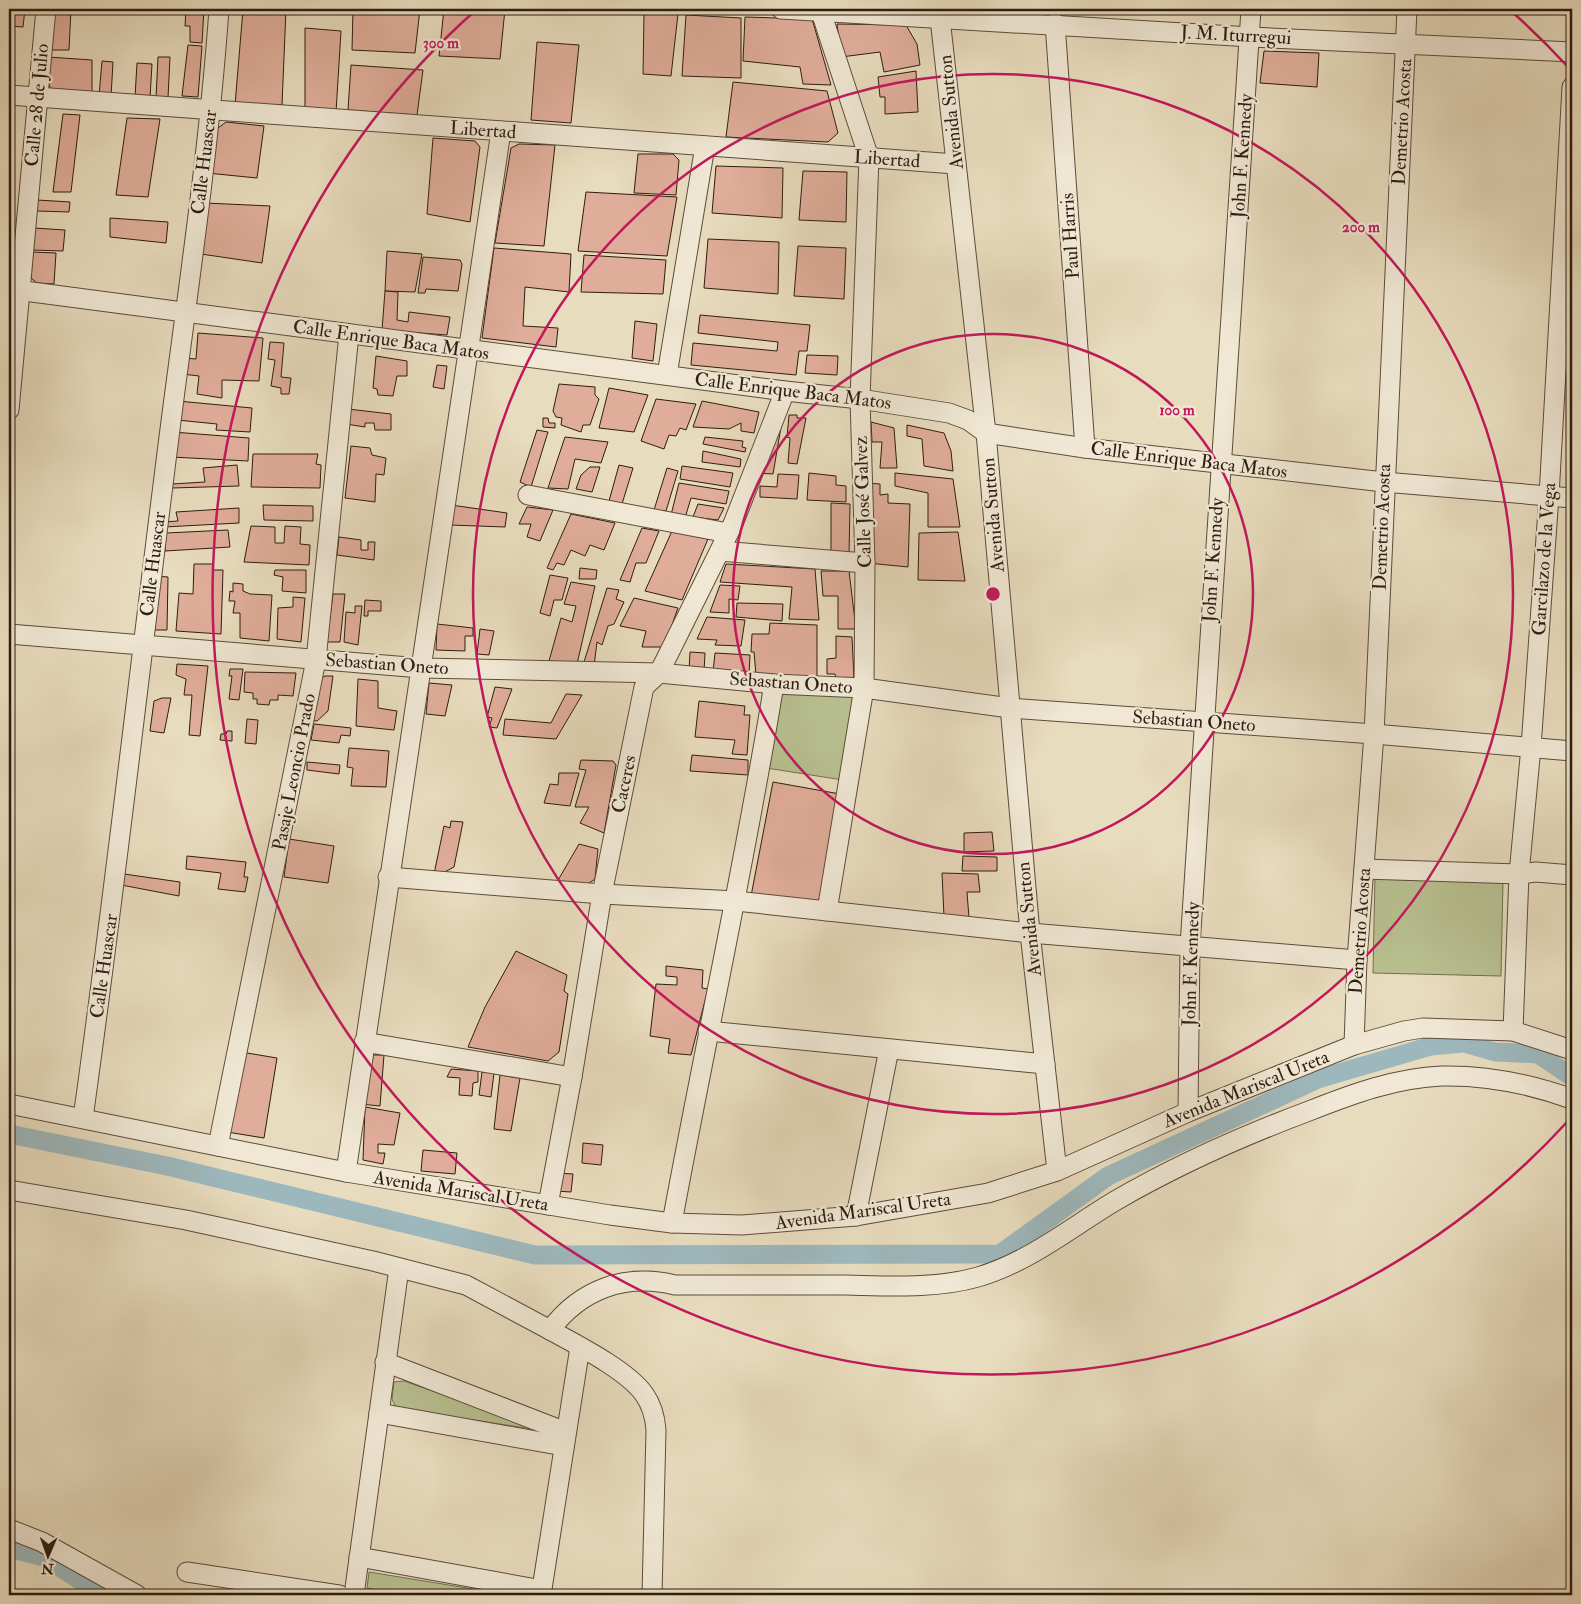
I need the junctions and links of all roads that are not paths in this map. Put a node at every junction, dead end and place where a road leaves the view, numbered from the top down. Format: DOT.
graph roads {
  1 [pos="46,9"];
  2 [pos="219,9"];
  3 [pos="781,9"];
  4 [pos="1251,9"];
  5 [pos="1407,9"];
  6 [pos="820,10"];
  7 [pos="940,14"];
  8 [pos="1055,23"];
  9 [pos="1251,37"];
  10 [pos="1407,43"];
  11 [pos="1572,52"];
  12 [pos="1572,87"];
  13 [pos="9,96"];
  14 [pos="37,98"];
  15 [pos="212,110"];
  16 [pos="501,131"];
  17 [pos="705,146"];
  18 [pos="869,158"];
  19 [pos="956,164"];
  20 [pos="15,290"];
  21 [pos="184,312"];
  22 [pos="349,334"];
  23 [pos="468,350"];
  24 [pos="667,375"];
  25 [pos="785,391"];
  26 [pos="860,399"];
  27 [pos="9,410"];
  28 [pos="986,433"];
  29 [pos="1085,448"];
  30 [pos="1220,464"];
  31 [pos="1384,482"];
  32 [pos="528,495"];
  33 [pos="1549,496"];
  34 [pos="1572,498"];
  35 [pos="728,534"];
  36 [pos="720,551"];
  37 [pos="865,563"];
  38 [pos="9,634"];
  39 [pos="143,644"];
  40 [pos="316,660"];
  41 [pos="421,668"];
  42 [pos="659,673"];
  43 [pos="774,684"];
  44 [pos="864,688"];
  45 [pos="1010,708"];
  46 [pos="1203,721"];
  47 [pos="1374,734"];
  48 [pos="1531,747"];
  49 [pos="1572,751"];
  50 [pos="1364,869"];
  51 [pos="1519,874"];
  52 [pos="1572,875"];
  53 [pos="388,877"];
  54 [pos="602,894"];
  55 [pos="736,901"];
  56 [pos="827,911"];
  57 [pos="1030,933"];
  58 [pos="1190,946"];
  59 [pos="1357,960"];
  60 [pos="708,1031"];
  61 [pos="1513,1031"];
  62 [pos="364,1042"];
  63 [pos="1354,1045"];
  64 [pos="889,1049"];
  65 [pos="1572,1050"];
  66 [pos="1045,1064"];
  67 [pos="572,1077"];
  68 [pos="1572,1099"];
  69 [pos="9,1104"];
  70 [pos="1188,1112"];
  71 [pos="83,1118"];
  72 [pos="218,1146"];
  73 [pos="1058,1171"];
  74 [pos="346,1172"];
  75 [pos="9,1190"];
  76 [pos="548,1205"];
  77 [pos="856,1216"];
  78 [pos="672,1223"];
  79 [pos="399,1268"];
  80 [pos="550,1330"];
  81 [pos="580,1347"];
  82 [pos="385,1362"];
  83 [pos="379,1413"];
  84 [pos="565,1439"];
  85 [pos="9,1529"];
  86 [pos="359,1557"];
  87 [pos="186,1572"];
  88 [pos="542,1592"];
  89 [pos="137,1595"];
  90 [pos="339,1595"];
  91 [pos="354,1595"];
  92 [pos="652,1595"];
  1 -- 14 [label="street, Calle 28 de Julio"];
  2 -- 15 [label="street, Calle Huascar"];
  3 -- 6 [label="street, J. M. Iturregui"];
  4 -- 9 [label="street, John F. Kennedy"];
  5 -- 10 [label="street, Demetrio Acosta"];
  6 -- 7 [label="street, J. M. Iturregui"];
  6 -- 18 [label="street, Calle José Galvez"];
  7 -- 8 [label="street, J. M. Iturregui"];
  7 -- 19 [label="street, Avenida Sutton"];
  8 -- 9 [label="street, J. M. Iturregui"];
  8 -- 29 [label="street, Paul Harris"];
  9 -- 10 [label="street, J. M. Iturregui"];
  9 -- 30 [label="street, John F. Kennedy"];
  10 -- 11 [label="street, J. M. Iturregui"];
  10 -- 31 [label="street, Demetrio Acosta"];
  12 -- 33 [label="street, Garcilazo de la Vega"];
  13 -- 14 [label="street, Libertad"];
  14 -- 15 [label="street, Libertad"];
  14 -- 20 [label="street, Calle 28 de Julio"];
  15 -- 16 [label="street, Libertad"];
  15 -- 21 [label="street, Calle Huascar"];
  16 -- 17 [label="street, Libertad"];
  16 -- 23 [label="street"];
  17 -- 18 [label="street, Libertad"];
  17 -- 24 [label="street"];
  18 -- 19 [label="street, Libertad"];
  18 -- 26 [label="street, Calle José Galvez"];
  19 -- 28 [label="street, Avenida Sutton"];
  20 -- 21 [label="street, Calle Enrique Baca Matos"];
  20 -- 27 [label="street, Calle 28 de Julio"];
  21 -- 22 [label="street, Calle Enrique Baca Matos"];
  21 -- 39 [label="street, Calle Huascar"];
  22 -- 23 [label="street, Calle Enrique Baca Matos"];
  22 -- 40 [label="street, Pasaje Leoncio Prado"];
  23 -- 24 [label="street, Calle Enrique Baca Matos"];
  23 -- 41 [label="street"];
  24 -- 25 [label="street, Calle Enrique Baca Matos"];
  25 -- 26 [label="street, Calle Enrique Baca Matos"];
  25 -- 35 [label="street, Caceres"];
  26 -- 28 [label="street, Calle Enrique Baca Matos"];
  26 -- 37 [label="street, Calle José Galvez"];
  28 -- 29 [label="street, Calle Enrique Baca Matos"];
  28 -- 45 [label="street, Avenida Sutton"];
  29 -- 30 [label="street, Calle Enrique Baca Matos"];
  30 -- 31 [label="street, Calle Enrique Baca Matos"];
  30 -- 46 [label="street, John F. Kennedy"];
  31 -- 33 [label="street, Calle Enrique Baca Matos"];
  31 -- 47 [label="street, Demetrio Acosta"];
  32 -- 35 [label="street"];
  33 -- 34 [label="street, Calle Enrique Baca Matos"];
  33 -- 48 [label="street, Garcilazo de la Vega"];
  35 -- 36 [label="street, Caceres"];
  36 -- 37 [label="street"];
  36 -- 42 [label="street, Caceres"];
  37 -- 44 [label="street, Calle José Galvez"];
  38 -- 39 [label="street, Sebastian Oneto"];
  39 -- 40 [label="street, Sebastian Oneto"];
  39 -- 71 [label="street, Calle Huascar"];
  40 -- 41 [label="street, Sebastian Oneto"];
  40 -- 72 [label="street, Pasaje Leoncio Prado"];
  41 -- 42 [label="street, Sebastian Oneto"];
  41 -- 53 [label="street"];
  42 -- 43 [label="street, Sebastian Oneto"];
  42 -- 54 [label="street, Caceres"];
  43 -- 44 [label="street, Sebastian Oneto"];
  43 -- 55 [label="street"];
  44 -- 45 [label="street, Sebastian Oneto"];
  44 -- 56 [label="street, Calle José Galvez"];
  45 -- 46 [label="street, Sebastian Oneto"];
  45 -- 57 [label="street, Avenida Sutton"];
  46 -- 47 [label="street, Sebastian Oneto"];
  46 -- 58 [label="street, John F. Kennedy"];
  47 -- 48 [label="street, Sebastian Oneto"];
  47 -- 50 [label="street, Demetrio Acosta"];
  48 -- 49 [label="street, Sebastian Oneto"];
  48 -- 51 [label="street, Garcilazo de la Vega"];
  50 -- 51 [label="street"];
  50 -- 59 [label="street, Demetrio Acosta"];
  51 -- 52 [label="street"];
  51 -- 61 [label="street, Garcilazo de la Vega"];
  53 -- 54 [label="street"];
  53 -- 62 [label="street"];
  54 -- 55 [label="street"];
  54 -- 67 [label="street, Caceres"];
  55 -- 56 [label="street"];
  55 -- 60 [label="street"];
  56 -- 57 [label="street"];
  57 -- 58 [label="street"];
  57 -- 66 [label="street, Avenida Sutton"];
  58 -- 59 [label="street"];
  58 -- 70 [label="street, John F. Kennedy"];
  59 -- 63 [label="street, Demetrio Acosta"];
  60 -- 64 [label="street"];
  60 -- 78 [label="street"];
  61 -- 63 [label="street, Avenida Mariscal Ureta"];
  61 -- 65 [label="street, Avenida Mariscal Ureta"];
  62 -- 67 [label="street"];
  62 -- 74 [label="street"];
  63 -- 70 [label="street, Avenida Mariscal Ureta"];
  64 -- 66 [label="street"];
  64 -- 77 [label="street"];
  66 -- 73 [label="street, Avenida Sutton"];
  67 -- 76 [label="street, Caceres"];
  68 -- 80 [label="street"];
  69 -- 71 [label="street, Avenida Mariscal Ureta"];
  70 -- 73 [label="street, Avenida Mariscal Ureta"];
  71 -- 72 [label="street, Avenida Mariscal Ureta"];
  72 -- 74 [label="street, Avenida Mariscal Ureta"];
  73 -- 77 [label="street, Avenida Mariscal Ureta"];
  74 -- 76 [label="street, Avenida Mariscal Ureta"];
  75 -- 79 [label="street"];
  76 -- 78 [label="street, Avenida Mariscal Ureta"];
  77 -- 78 [label="street, Avenida Mariscal Ureta"];
  79 -- 80 [label="street"];
  79 -- 82 [label="street"];
  80 -- 81 [label="street"];
  81 -- 84 [label="street"];
  81 -- 92 [label="street"];
  82 -- 83 [label="street"];
  82 -- 84 [label="street"];
  83 -- 84 [label="street"];
  83 -- 86 [label="street"];
  84 -- 88 [label="street"];
  85 -- 89 [label="street"];
  86 -- 88 [label="street"];
  86 -- 91 [label="street"];
  87 -- 90 [label="street"];
}
